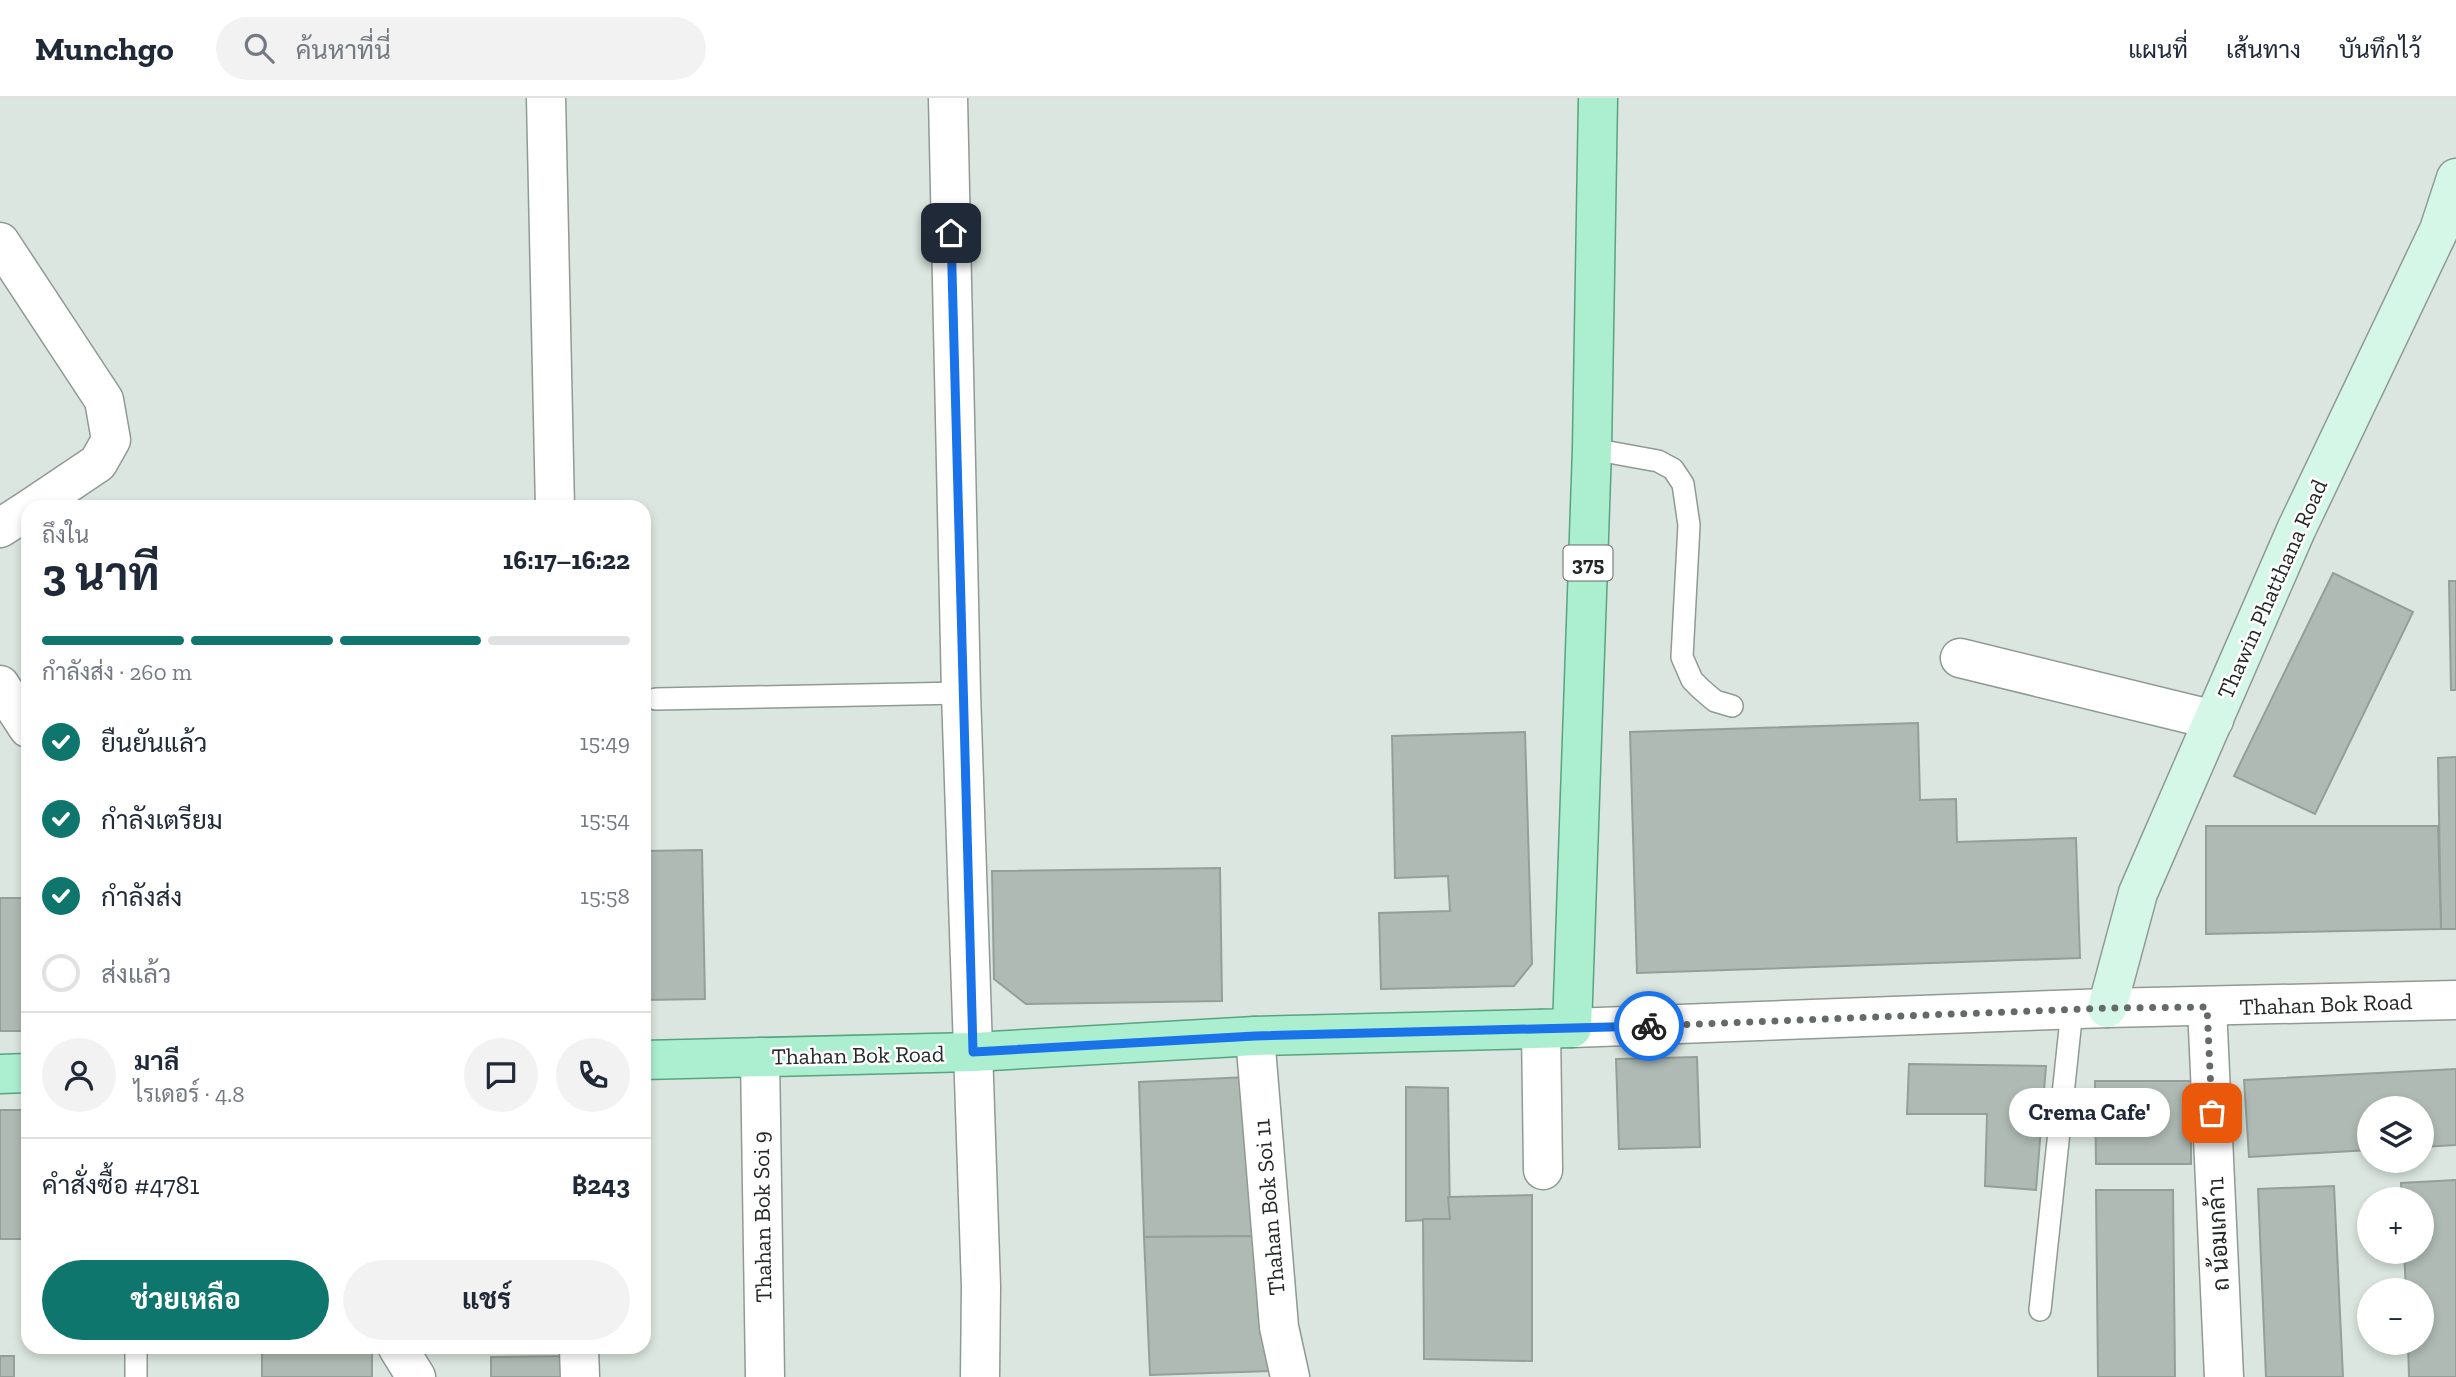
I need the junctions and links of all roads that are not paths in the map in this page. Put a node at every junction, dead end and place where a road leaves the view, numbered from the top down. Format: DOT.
graph roads {
  1 [pos="546,98"];
  2 [pos="948,98"];
  3 [pos="1598,98"];
  4 [pos="2456,177"];
  5 [pos="0,242"];
  6 [pos="1591,449"];
  7 [pos="42,500"];
  8 [pos="555,500"];
  9 [pos="21,514"];
  10 [pos="0,528"];
  11 [pos="1960,658"];
  12 [pos="0,685"];
  13 [pos="961,692"];
  14 [pos="656,699"];
  15 [pos="1732,706"];
  16 [pos="21,716"];
  17 [pos="2214,720"];
  18 [pos="2456,1000"];
  19 [pos="2207,1007"];
  20 [pos="2090,1009"];
  21 [pos="1557,1029"];
  22 [pos="1255,1036"];
  23 [pos="973,1052"];
  24 [pos="760,1057"];
  25 [pos="651,1060"];
  26 [pos="21,1073"];
  27 [pos="0,1074"];
  28 [pos="1543,1170"];
  29 [pos="2040,1310"];
  30 [pos="136,1354"];
  31 [pos="402,1354"];
  32 [pos="579,1354"];
  33 [pos="136,1377"];
  34 [pos="416,1377"];
  35 [pos="580,1377"];
  36 [pos="765,1377"];
  37 [pos="980,1377"];
  38 [pos="1290,1377"];
  39 [pos="2224,1377"];
  1 -- 8 [label="street"];
  2 -- 13 [label="street"];
  3 -- 6 [label="main road, 375"];
  4 -- 17 [label="street, Thawin Phatthana Road"];
  5 -- 7 [label="street"];
  6 -- 15 [label="lane"];
  6 -- 21 [label="main road, 375"];
  9 -- 10 [label="street"];
  11 -- 17 [label="street"];
  12 -- 16 [label="street"];
  13 -- 14 [label="lane"];
  13 -- 23 [label="street"];
  17 -- 20 [label="street, Thawin Phatthana Road"];
  18 -- 19 [label="street, Thahan Bok Road"];
  19 -- 20 [label="street, Thahan Bok Road"];
  19 -- 39 [label="street, ถ น้อมเกล้า1"];
  20 -- 21 [label="street, Thahan Bok Road"];
  20 -- 29 [label="lane"];
  21 -- 22 [label="main road, Thahan Bok Road"];
  21 -- 28 [label="street"];
  22 -- 23 [label="main road, Thahan Bok Road"];
  22 -- 38 [label="street, Thahan Bok Soi 11"];
  23 -- 24 [label="main road, Thahan Bok Road"];
  23 -- 37 [label="street"];
  24 -- 25 [label="main road, Thahan Bok Road"];
  24 -- 36 [label="street, Thahan Bok Soi 9"];
  26 -- 27 [label="main road"];
  30 -- 33 [label="lane"];
  31 -- 34 [label="street"];
  32 -- 35 [label="street"];
}
